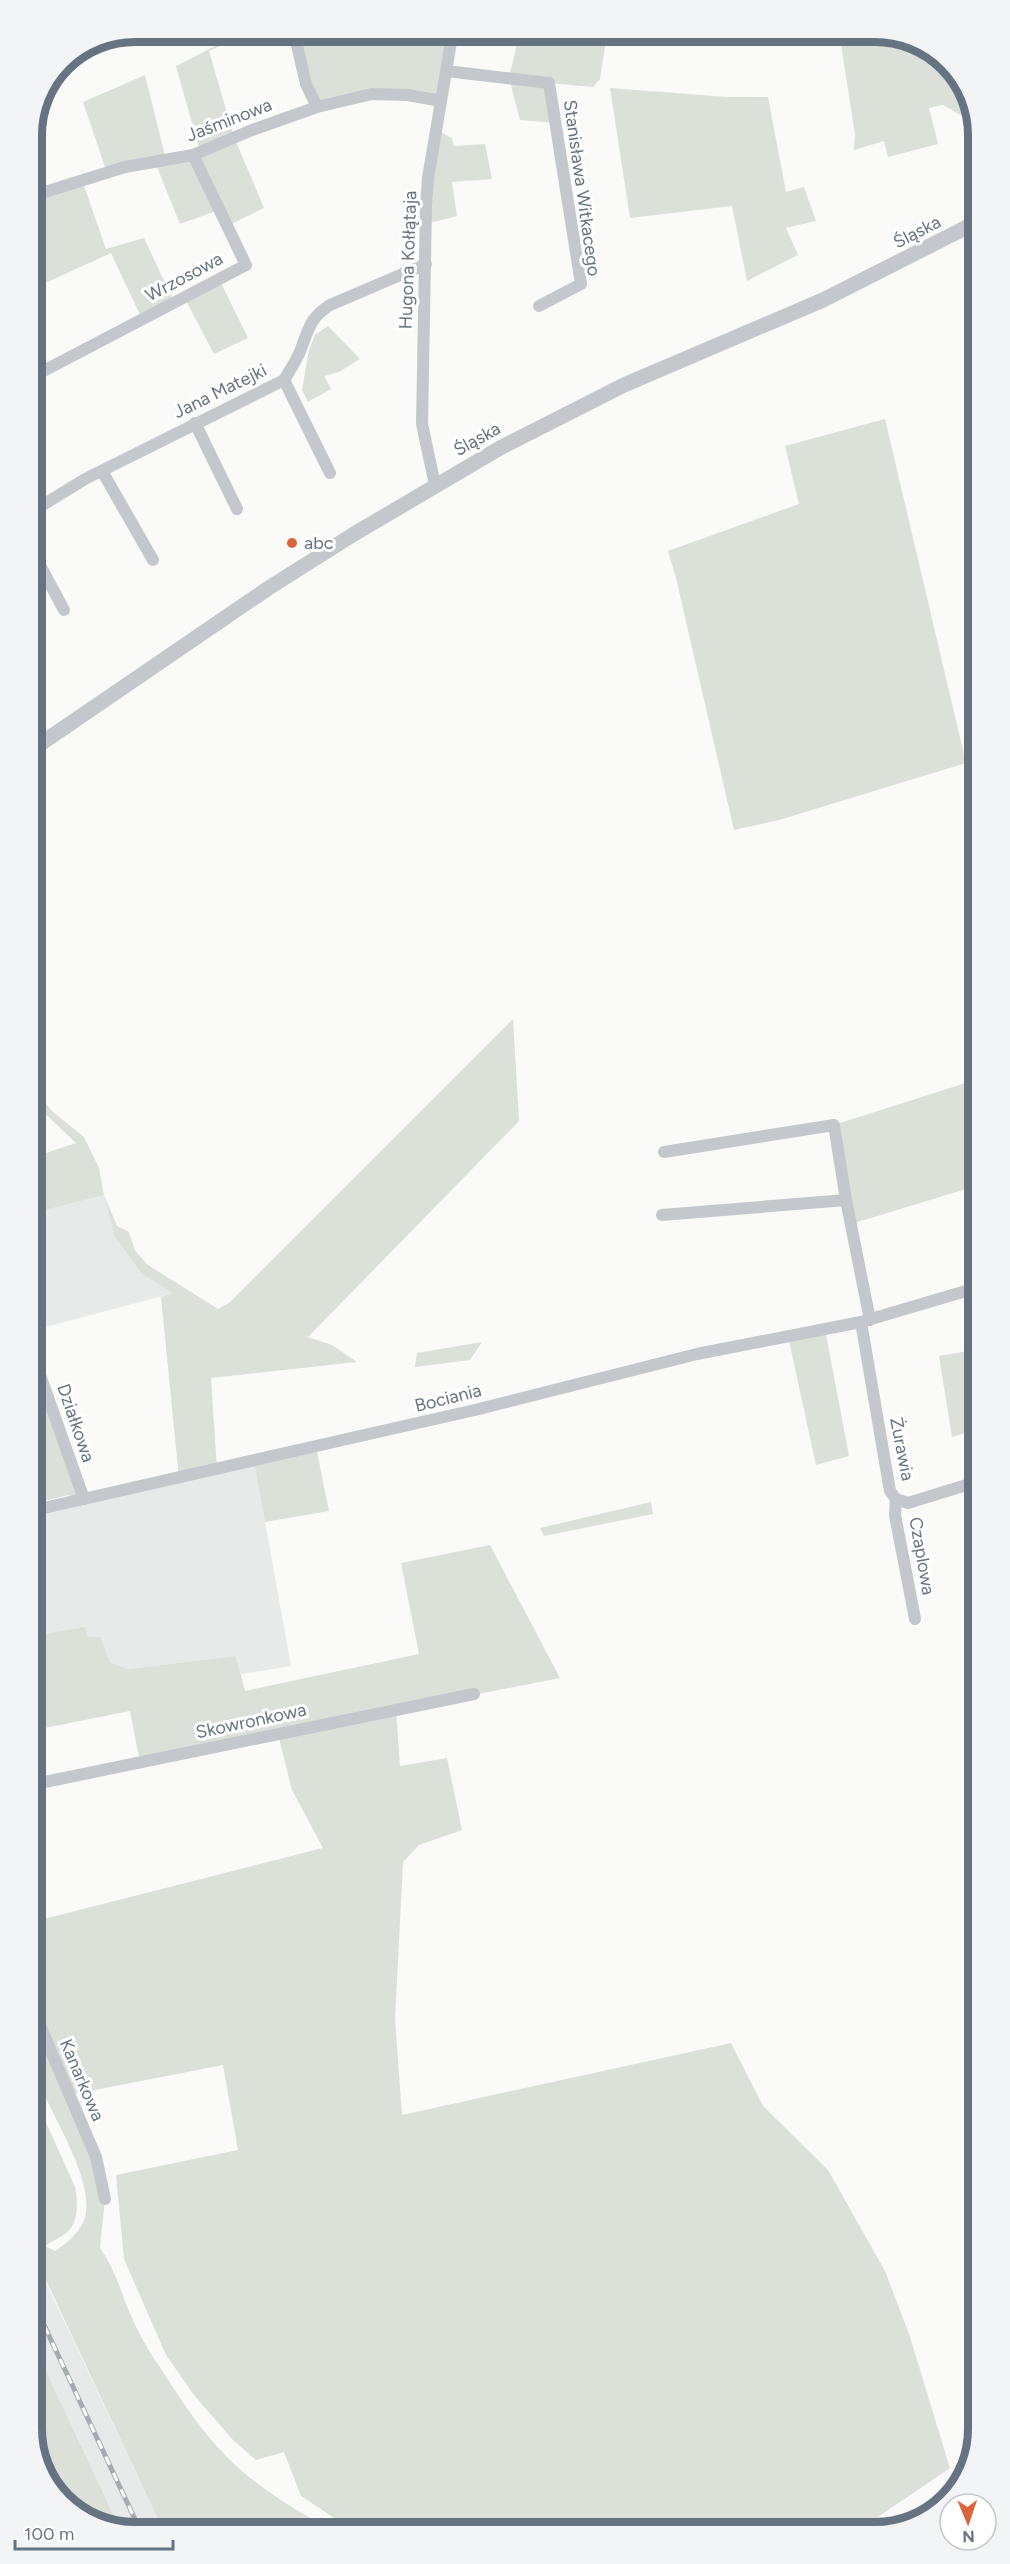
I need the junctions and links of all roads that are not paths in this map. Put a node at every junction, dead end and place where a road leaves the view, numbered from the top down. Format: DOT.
graph roads {
  1 [pos="296,42"];
  2 [pos="451,42"];
  3 [pos="446,71"];
  4 [pos="441,100"];
  5 [pos="317,107"];
  6 [pos="193,155"];
  7 [pos="42,193"];
  8 [pos="968,227"];
  9 [pos="426,264"];
  10 [pos="538,306"];
  11 [pos="42,372"];
  12 [pos="284,380"];
  13 [pos="195,423"];
  14 [pos="102,471"];
  15 [pos="330,473"];
  16 [pos="435,485"];
  17 [pos="42,506"];
  18 [pos="237,509"];
  19 [pos="153,560"];
  20 [pos="42,569"];
  21 [pos="64,610"];
  22 [pos="42,742"];
  23 [pos="664,1152"];
  24 [pos="846,1200"];
  25 [pos="662,1215"];
  26 [pos="968,1290"];
  27 [pos="866,1321"];
  28 [pos="42,1381"];
  29 [pos="968,1484"];
  30 [pos="84,1499"];
  31 [pos="896,1499"];
  32 [pos="42,1508"];
  33 [pos="915,1619"];
  34 [pos="474,1694"];
  35 [pos="42,1783"];
  36 [pos="42,2030"];
  37 [pos="105,2199"];
  1 -- 5 [label="street"];
  2 -- 3 [label="street, Hugona Kołłątaja"];
  3 -- 4 [label="street, Hugona Kołłątaja"];
  3 -- 10 [label="street, Stanisława Witkacego"];
  4 -- 5 [label="street, Jaśminowa"];
  4 -- 9 [label="street, Hugona Kołłątaja"];
  5 -- 6 [label="street, Jaśminowa"];
  6 -- 7 [label="street, Jaśminowa"];
  6 -- 11 [label="street, Wrzosowa"];
  8 -- 16 [label="street, Śląska"];
  9 -- 12 [label="street, Jana Matejki"];
  9 -- 16 [label="street, Hugona Kołłątaja"];
  12 -- 13 [label="street, Jana Matejki"];
  12 -- 15 [label="street"];
  13 -- 14 [label="street, Jana Matejki"];
  13 -- 18 [label="street"];
  14 -- 17 [label="street, Jana Matejki"];
  14 -- 19 [label="street"];
  16 -- 22 [label="street, Śląska"];
  20 -- 21 [label="street"];
  23 -- 24 [label="street"];
  24 -- 25 [label="street"];
  24 -- 27 [label="street"];
  26 -- 27 [label="street, Bociania"];
  27 -- 30 [label="street, Bociania"];
  27 -- 31 [label="street, Żurawia"];
  28 -- 30 [label="street, Działkowa"];
  29 -- 31 [label="street, Żurawia"];
  30 -- 32 [label="street, Bociania"];
  31 -- 33 [label="street, Czaplowa"];
  34 -- 35 [label="street, Skowronkowa"];
  36 -- 37 [label="street, Kanarkowa"];
}
